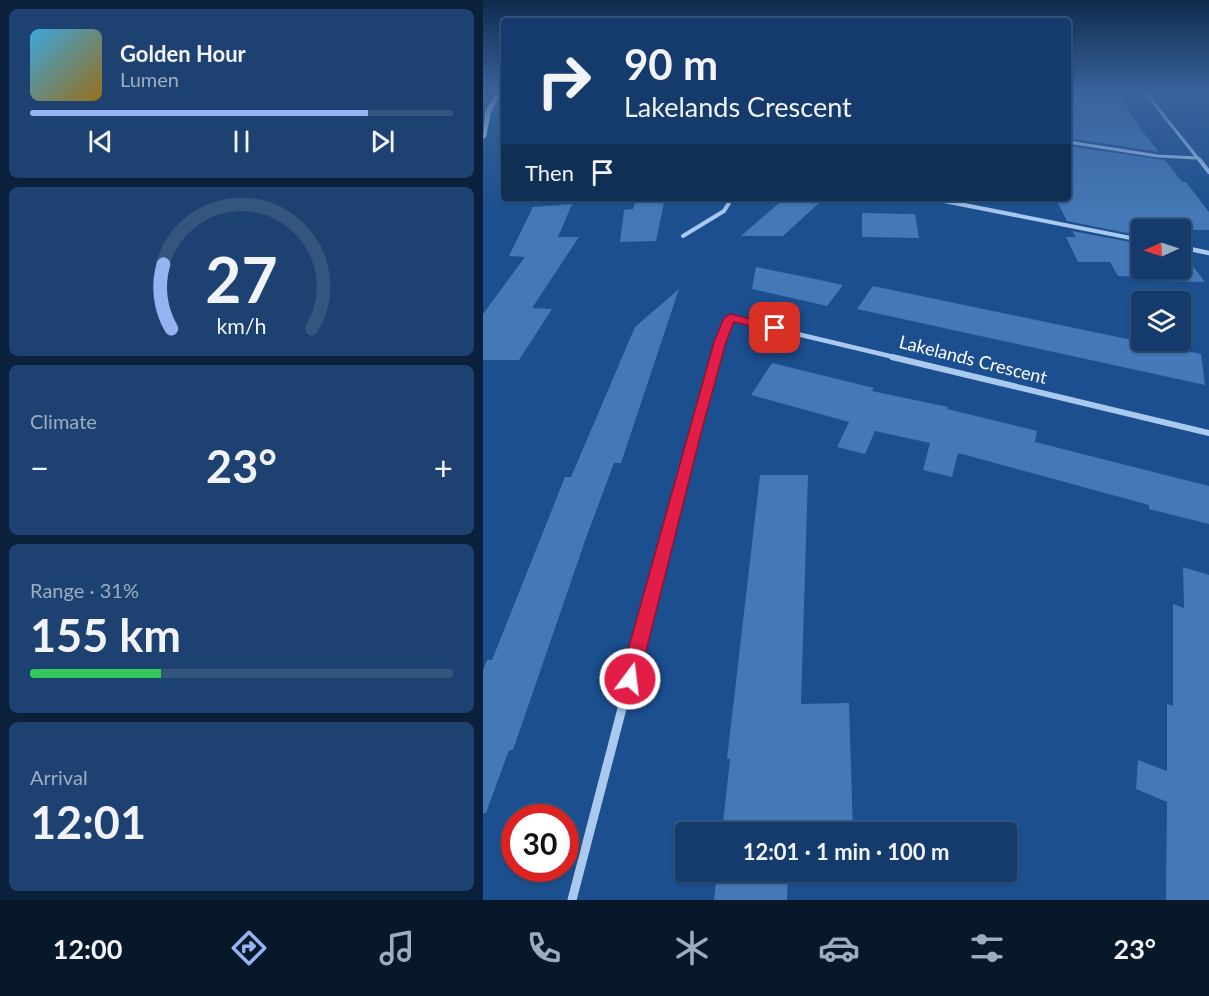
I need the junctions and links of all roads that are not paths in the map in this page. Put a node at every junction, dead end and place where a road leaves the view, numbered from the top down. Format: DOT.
graph roads {
  1 [pos="1177,133"];
  2 [pos="1071,142"];
  3 [pos="1197,158"];
  4 [pos="1209,172"];
  5 [pos="730,201"];
  6 [pos="944,201"];
  7 [pos="683,236"];
  8 [pos="1131,238"];
  9 [pos="1191,250"];
  10 [pos="1209,253"];
  11 [pos="1209,433"];
  12 [pos="572,900"];
  1 -- 3 [label="street"];
  2 -- 3 [label="street"];
  3 -- 4 [label="street"];
  5 -- 7 [label="street"];
  6 -- 8 [label="street"];
  9 -- 10 [label="street"];
  11 -- 12 [label="street, Lakelands Crescent"];
}
